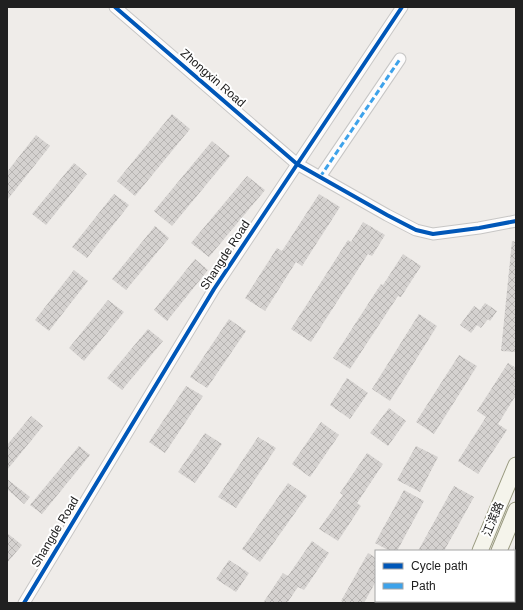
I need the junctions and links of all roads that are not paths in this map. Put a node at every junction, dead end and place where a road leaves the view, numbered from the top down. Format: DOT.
graph roads {
  1 [pos="115,7"];
  2 [pos="402,7"];
  3 [pos="400,59"];
  4 [pos="297,164"];
  5 [pos="320,177"];
  6 [pos="516,220"];
  7 [pos="516,465"];
  8 [pos="516,510"];
  9 [pos="480,550"];
  10 [pos="499,550"];
  11 [pos="24,603"];
  1 -- 4 [label="street, Zhongxin Road"];
  2 -- 4 [label="street, Shangde Road"];
  3 -- 5 [label="street"];
  4 -- 5 [label="street, Zhongxin Road"];
  4 -- 11 [label="street, Shangde Road"];
  5 -- 6 [label="street, Zhongxin Road"];
  7 -- 9 [label="main road, 江滨路"];
  8 -- 10 [label="main road, 江滨路"];
}
